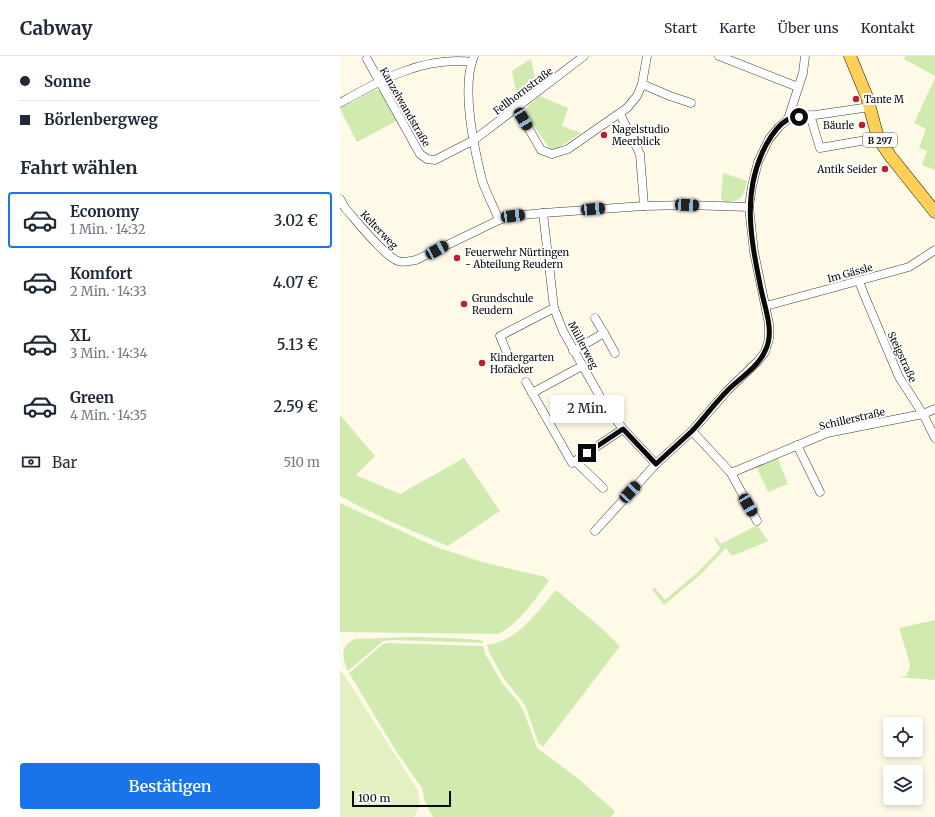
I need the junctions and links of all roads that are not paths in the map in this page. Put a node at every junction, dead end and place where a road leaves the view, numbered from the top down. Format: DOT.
graph roads {
  1 [pos="584,56"];
  2 [pos="647,56"];
  3 [pos="719,56"];
  4 [pos="805,56"];
  5 [pos="850,56"];
  6 [pos="367,59"];
  7 [pos="473,59"];
  8 [pos="378,82"];
  9 [pos="642,84"];
  10 [pos="798,87"];
  11 [pos="340,103"];
  12 [pos="691,103"];
  13 [pos="870,107"];
  14 [pos="517,108"];
  15 [pos="620,114"];
  16 [pos="810,115"];
  17 [pos="788,119"];
  18 [pos="878,138"];
  19 [pos="474,140"];
  20 [pos="340,199"];
  21 [pos="644,206"];
  22 [pos="749,206"];
  23 [pos="935,212"];
  24 [pos="543,213"];
  25 [pos="500,220"];
  26 [pos="935,250"];
  27 [pos="859,281"];
  28 [pos="766,306"];
  29 [pos="554,308"];
  30 [pos="596,318"];
  31 [pos="604,333"];
  32 [pos="574,351"];
  33 [pos="507,353"];
  34 [pos="615,353"];
  35 [pos="582,366"];
  36 [pos="526,382"];
  37 [pos="532,393"];
  38 [pos="935,408"];
  39 [pos="923,414"];
  40 [pos="623,429"];
  41 [pos="692,431"];
  42 [pos="935,438"];
  43 [pos="797,444"];
  44 [pos="575,461"];
  45 [pos="656,464"];
  46 [pos="731,473"];
  47 [pos="603,488"];
  48 [pos="820,492"];
  49 [pos="757,521"];
  50 [pos="594,531"];
  1 -- 14 [label="street, Fellhornstraße"];
  2 -- 9 [label="street"];
  3 -- 10 [label="street"];
  4 -- 10 [label="street"];
  5 -- 13 [label="main road, B 297"];
  6 -- 8 [label="street, Kanzelwandstraße"];
  7 -- 8 [label="street"];
  7 -- 19 [label="street"];
  8 -- 11 [label="street"];
  8 -- 19 [label="street, Kanzelwandstraße"];
  9 -- 12 [label="street"];
  9 -- 15 [label="street"];
  10 -- 17 [label="street"];
  13 -- 16 [label="street"];
  13 -- 18 [label="main road, B 297"];
  14 -- 15 [label="street"];
  14 -- 19 [label="street, Fellhornstraße"];
  15 -- 21 [label="street"];
  16 -- 17 [label="street"];
  16 -- 18 [label="street"];
  17 -- 22 [label="street"];
  18 -- 23 [label="main road, B 297"];
  19 -- 25 [label="street"];
  20 -- 25 [label="street, Kelterweg"];
  21 -- 22 [label="street"];
  21 -- 24 [label="street"];
  22 -- 28 [label="street"];
  24 -- 25 [label="street"];
  24 -- 29 [label="street, Müllerweg"];
  26 -- 27 [label="street, Im Gässle"];
  27 -- 28 [label="street, Im Gässle"];
  27 -- 39 [label="street, Steigstraße"];
  28 -- 41 [label="street"];
  29 -- 32 [label="street, Müllerweg"];
  29 -- 33 [label="street"];
  30 -- 31 [label="street"];
  31 -- 32 [label="street"];
  31 -- 34 [label="street"];
  32 -- 35 [label="street, Müllerweg"];
  35 -- 37 [label="street"];
  35 -- 40 [label="street, Müllerweg"];
  36 -- 37 [label="street"];
  37 -- 44 [label="street"];
  38 -- 39 [label="street, Schillerstraße"];
  39 -- 42 [label="street, Steigstraße"];
  39 -- 43 [label="street, Schillerstraße"];
  40 -- 44 [label="street"];
  40 -- 45 [label="street, Müllerweg"];
  41 -- 45 [label="street"];
  41 -- 46 [label="street"];
  43 -- 46 [label="street, Schillerstraße"];
  43 -- 48 [label="street"];
  44 -- 47 [label="street"];
  45 -- 50 [label="street"];
  46 -- 49 [label="street"];
}
